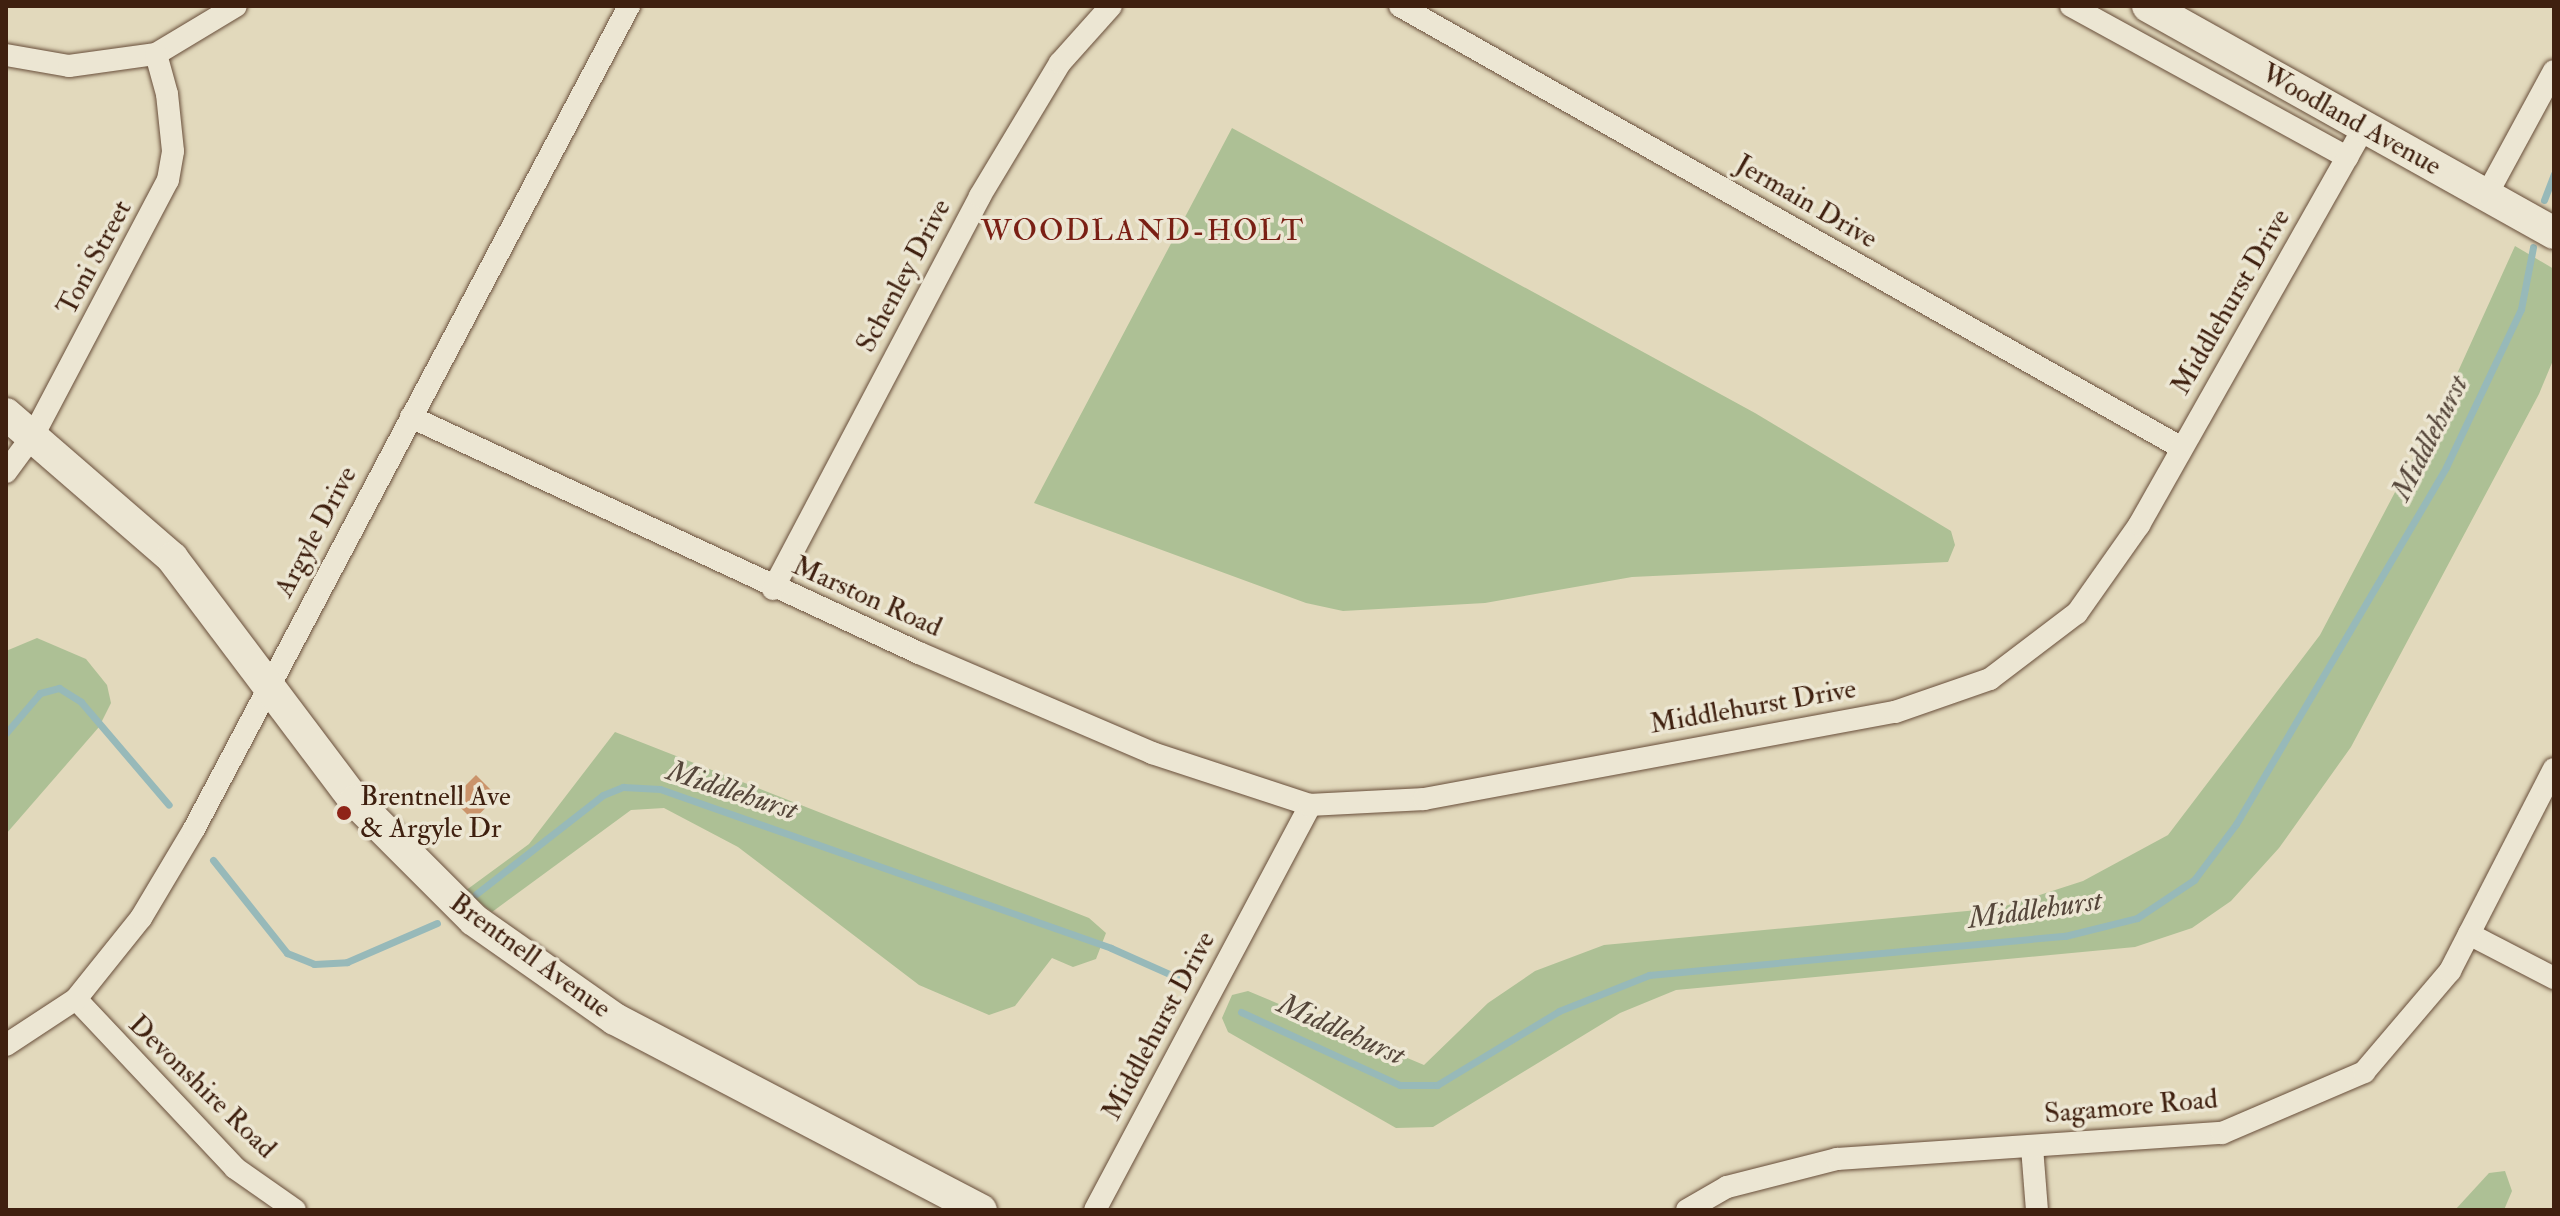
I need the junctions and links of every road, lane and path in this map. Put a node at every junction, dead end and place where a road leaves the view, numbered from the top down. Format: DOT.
graph roads {
  1 [pos="236,6"];
  2 [pos="629,6"];
  3 [pos="1111,6"];
  4 [pos="1400,6"];
  5 [pos="2071,6"];
  6 [pos="2148,6"];
  7 [pos="156,54"];
  8 [pos="6,55"];
  9 [pos="2554,71"];
  10 [pos="2364,128"];
  11 [pos="2347,157"];
  12 [pos="2486,196"];
  13 [pos="2554,233"];
  14 [pos="6,414"];
  15 [pos="411,417"];
  16 [pos="34,434"];
  17 [pos="2182,448"];
  18 [pos="6,472"];
  19 [pos="773,589"];
  20 [pos="269,685"];
  21 [pos="2554,769"];
  22 [pos="1310,805"];
  23 [pos="2469,934"];
  24 [pos="2554,978"];
  25 [pos="76,999"];
  26 [pos="6,1045"];
  27 [pos="2032,1147"];
  28 [pos="295,1210"];
  29 [pos="981,1210"];
  30 [pos="1095,1210"];
  31 [pos="1687,1210"];
  32 [pos="2037,1210"];
  1 -- 7 [label="street"];
  2 -- 15 [label="street, Argyle Drive"];
  3 -- 19 [label="street, Schenley Drive"];
  4 -- 17 [label="street, Jermain Drive"];
  5 -- 11 [label="street"];
  6 -- 10 [label="street, Woodland Avenue"];
  7 -- 8 [label="street"];
  7 -- 16 [label="street, Toni Street"];
  9 -- 12 [label="street"];
  10 -- 11 [label="street, Middlehurst Drive"];
  10 -- 12 [label="street, Woodland Avenue"];
  11 -- 17 [label="street, Middlehurst Drive"];
  12 -- 13 [label="street, Woodland Avenue"];
  14 -- 16 [label="street, Brentnell Avenue"];
  15 -- 19 [label="street, Marston Road"];
  15 -- 20 [label="street, Argyle Drive"];
  16 -- 18 [label="street, Toni Street"];
  16 -- 20 [label="street, Brentnell Avenue"];
  17 -- 22 [label="street, Middlehurst Drive"];
  19 -- 22 [label="street, Marston Road"];
  20 -- 25 [label="street, Argyle Drive"];
  20 -- 29 [label="street, Brentnell Avenue"];
  21 -- 23 [label="street, Sagamore Road"];
  22 -- 30 [label="street, Middlehurst Drive"];
  23 -- 24 [label="street"];
  23 -- 27 [label="street, Sagamore Road"];
  25 -- 26 [label="street, Argyle Drive"];
  25 -- 28 [label="street, Devonshire Road"];
  27 -- 31 [label="street, Sagamore Road"];
  27 -- 32 [label="street"];
}
